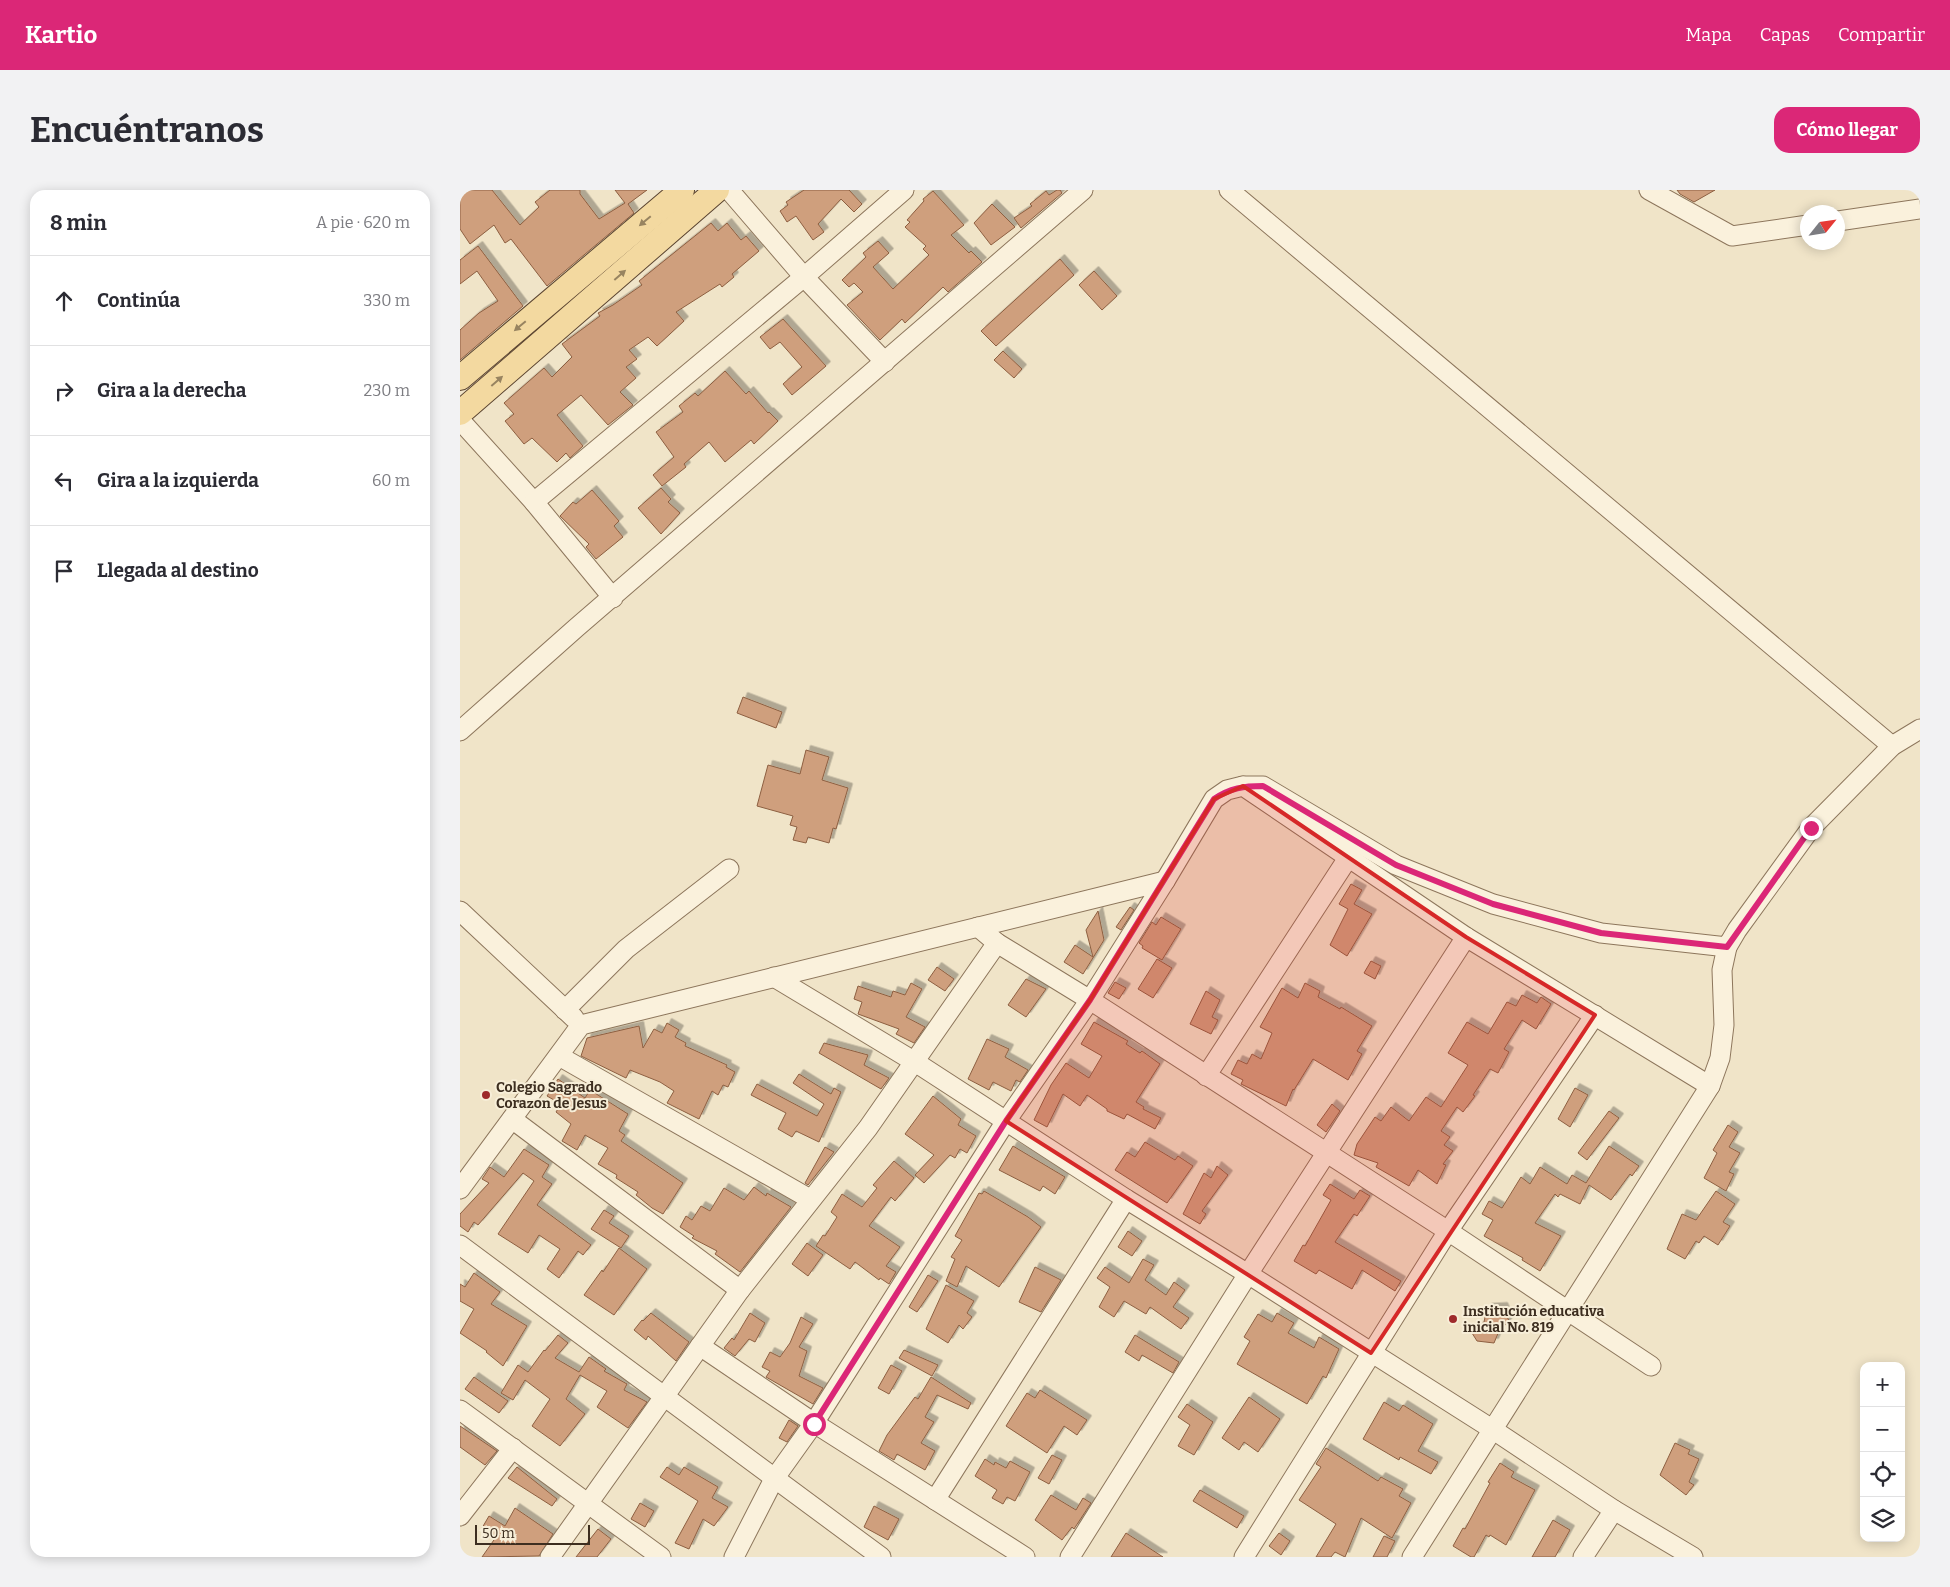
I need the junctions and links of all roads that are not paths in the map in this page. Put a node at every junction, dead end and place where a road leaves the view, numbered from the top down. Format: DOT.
graph roads {
  1 [pos="682,190"];
  2 [pos="717,190"];
  3 [pos="729,190"];
  4 [pos="904,190"];
  5 [pos="1084,190"];
  6 [pos="1229,190"];
  7 [pos="1649,190"];
  8 [pos="1920,208"];
  9 [pos="1845,220"];
  10 [pos="1800,226"];
  11 [pos="804,277"];
  12 [pos="885,362"];
  13 [pos="460,378"];
  14 [pos="460,413"];
  15 [pos="460,420"];
  16 [pos="534,502"];
  17 [pos="613,598"];
  18 [pos="1920,729"];
  19 [pos="460,731"];
  20 [pos="1892,746"];
  21 [pos="1243,786"];
  22 [pos="1348,858"];
  23 [pos="729,869"];
  24 [pos="1165,881"];
  25 [pos="460,911"];
  26 [pos="978,927"];
  27 [pos="1466,937"];
  28 [pos="997,942"];
  29 [pos="1727,947"];
  30 [pos="774,977"];
  31 [pos="1090,1000"];
  32 [pos="565,1010"];
  33 [pos="1596,1015"];
  34 [pos="582,1025"];
  35 [pos="559,1056"];
  36 [pos="915,1062"];
  37 [pos="1206,1076"];
  38 [pos="1710,1086"];
  39 [pos="512,1119"];
  40 [pos="1006,1121"];
  41 [pos="1327,1154"];
  42 [pos="460,1189"];
  43 [pos="810,1199"];
  44 [pos="1126,1200"];
  45 [pos="1448,1232"];
  46 [pos="460,1245"];
  47 [pos="1248,1274"];
  48 [pos="740,1290"];
  49 [pos="1567,1311"];
  50 [pos="700,1346"];
  51 [pos="1371,1353"];
  52 [pos="1651,1366"];
  53 [pos="665,1396"];
  54 [pos="460,1410"];
  55 [pos="814,1424"];
  56 [pos="1492,1429"];
  57 [pos="513,1448"];
  58 [pos="774,1479"];
  59 [pos="935,1500"];
  60 [pos="590,1504"];
  61 [pos="1614,1510"];
  62 [pos="460,1516"];
  63 [pos="550,1557"];
  64 [pos="661,1557"];
  65 [pos="734,1557"];
  66 [pos="881,1557"];
  67 [pos="1026,1557"];
  68 [pos="1070,1557"];
  69 [pos="1244,1557"];
  70 [pos="1412,1557"];
  71 [pos="1583,1557"];
  72 [pos="1693,1557"];
  1 -- 13 [label="main road, one-way"];
  14 -- 2 [label="main road, one-way"];
  3 -- 11 [label="street"];
  4 -- 11 [label="street"];
  5 -- 12 [label="street"];
  6 -- 20 [label="street"];
  7 -- 10 [label="street"];
  8 -- 9 [label="street"];
  11 -- 12 [label="street"];
  11 -- 16 [label="street"];
  12 -- 17 [label="street"];
  15 -- 16 [label="street"];
  16 -- 17 [label="street"];
  17 -- 19 [label="street"];
  18 -- 20 [label="street"];
  20 -- 29 [label="street"];
  21 -- 22 [label="street"];
  21 -- 24 [label="street"];
  21 -- 29 [label="street"];
  22 -- 27 [label="street"];
  22 -- 37 [label="street"];
  23 -- 32 [label="street"];
  24 -- 26 [label="street"];
  24 -- 31 [label="street"];
  25 -- 32 [label="street"];
  26 -- 28 [label="street"];
  26 -- 30 [label="street"];
  27 -- 33 [label="street"];
  27 -- 41 [label="street"];
  28 -- 31 [label="street"];
  28 -- 36 [label="street"];
  29 -- 38 [label="street"];
  30 -- 34 [label="street"];
  30 -- 36 [label="street"];
  31 -- 37 [label="street"];
  31 -- 40 [label="street"];
  32 -- 34 [label="street"];
  33 -- 38 [label="street"];
  33 -- 45 [label="street"];
  34 -- 35 [label="street"];
  35 -- 39 [label="street"];
  35 -- 43 [label="street"];
  36 -- 40 [label="street"];
  36 -- 43 [label="street"];
  37 -- 41 [label="street"];
  38 -- 49 [label="street"];
  39 -- 42 [label="street"];
  39 -- 48 [label="street"];
  40 -- 44 [label="street"];
  40 -- 55 [label="street"];
  41 -- 45 [label="street"];
  41 -- 47 [label="street"];
  43 -- 48 [label="street"];
  44 -- 47 [label="street"];
  44 -- 59 [label="street"];
  45 -- 49 [label="street"];
  45 -- 51 [label="street"];
  46 -- 53 [label="street"];
  47 -- 51 [label="street"];
  47 -- 68 [label="street"];
  48 -- 50 [label="street"];
  49 -- 52 [label="street"];
  49 -- 56 [label="street"];
  50 -- 53 [label="street"];
  50 -- 55 [label="street"];
  51 -- 56 [label="street"];
  51 -- 69 [label="street"];
  53 -- 58 [label="street"];
  53 -- 60 [label="street"];
  54 -- 57 [label="street"];
  55 -- 58 [label="street"];
  55 -- 59 [label="street"];
  56 -- 61 [label="street"];
  56 -- 70 [label="street"];
  57 -- 60 [label="street"];
  57 -- 62 [label="street"];
  58 -- 65 [label="street"];
  58 -- 66 [label="street"];
  59 -- 67 [label="street"];
  60 -- 63 [label="street"];
  60 -- 64 [label="street"];
  61 -- 71 [label="street"];
  61 -- 72 [label="street"];
}
